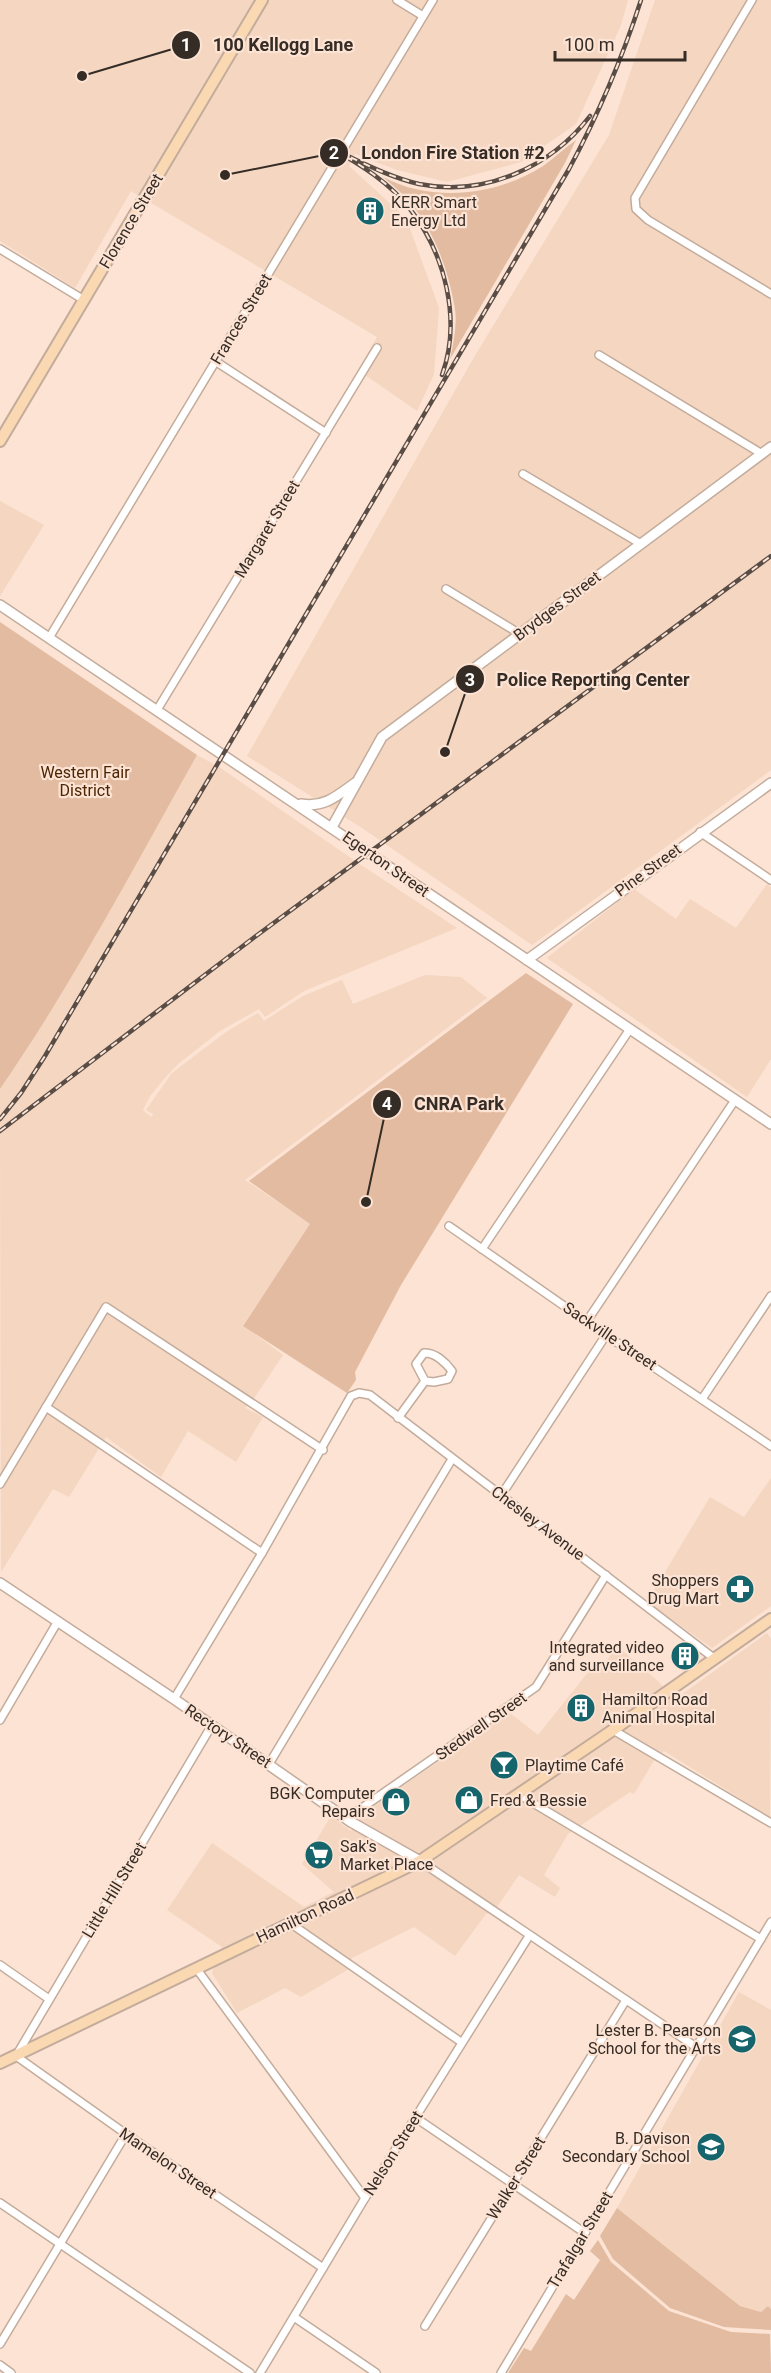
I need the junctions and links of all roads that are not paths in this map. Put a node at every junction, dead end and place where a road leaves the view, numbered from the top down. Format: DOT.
graph roads {
  1 [pos="262,0"];
  2 [pos="397,0"];
  3 [pos="433,0"];
  4 [pos="752,0"];
  5 [pos="423,16"];
  6 [pos="0,249"];
  7 [pos="771,294"];
  8 [pos="84,300"];
  9 [pos="377,348"];
  10 [pos="599,355"];
  11 [pos="215,361"];
  12 [pos="326,433"];
  13 [pos="0,441"];
  14 [pos="771,447"];
  15 [pos="762,454"];
  16 [pos="523,474"];
  17 [pos="640,544"];
  18 [pos="446,590"];
  19 [pos="0,605"];
  20 [pos="519,634"];
  21 [pos="49,638"];
  22 [pos="157,710"];
  23 [pos="360,780"];
  24 [pos="771,783"];
  25 [pos="295,803"];
  26 [pos="332,827"];
  27 [pos="700,832"];
  28 [pos="771,880"];
  29 [pos="527,960"];
  30 [pos="630,1029"];
  31 [pos="735,1100"];
  32 [pos="771,1124"];
  33 [pos="449,1226"];
  34 [pos="482,1249"];
  35 [pos="771,1296"];
  36 [pos="587,1321"];
  37 [pos="606,1335"];
  38 [pos="425,1381"];
  39 [pos="702,1399"];
  40 [pos="46,1407"];
  41 [pos="398,1418"];
  42 [pos="771,1446"];
  43 [pos="322,1450"];
  44 [pos="452,1459"];
  45 [pos="0,1484"];
  46 [pos="502,1494"];
  47 [pos="262,1553"];
  48 [pos="606,1575"];
  49 [pos="0,1582"];
  50 [pos="771,1619"];
  51 [pos="58,1621"];
  52 [pos="715,1659"];
  53 [pos="174,1699"];
  54 [pos="0,1720"];
  55 [pos="212,1725"];
  56 [pos="613,1731"];
  57 [pos="269,1764"];
  58 [pos="518,1794"];
  59 [pos="346,1819"];
  60 [pos="771,1823"];
  61 [pos="420,1861"];
  62 [pos="771,1922"];
  63 [pos="290,1923"];
  64 [pos="529,1935"];
  65 [pos="761,1939"];
  66 [pos="0,1965"];
  67 [pos="196,1968"];
  68 [pos="49,1999"];
  69 [pos="626,2000"];
  70 [pos="461,2042"];
  71 [pos="696,2047"];
  72 [pos="16,2056"];
  73 [pos="0,2063"];
  74 [pos="416,2118"];
  75 [pos="126,2134"];
  76 [pos="513,2185"];
  77 [pos="365,2198"];
  78 [pos="0,2204"];
  79 [pos="585,2233"];
  80 [pos="60,2244"];
  81 [pos="322,2268"];
  82 [pos="294,2317"];
  83 [pos="425,2326"];
  84 [pos="0,2344"];
  85 [pos="0,2365"];
  86 [pos="11,2373"];
  87 [pos="250,2373"];
  88 [pos="260,2373"];
  89 [pos="376,2373"];
  90 [pos="501,2373"];
  1 -- 8 [label="main road, Florence Street"];
  2 -- 5 [label="street"];
  3 -- 5 [label="street, Frances Street"];
  4 -- 7 [label="street"];
  5 -- 11 [label="street, Frances Street"];
  6 -- 8 [label="street"];
  8 -- 13 [label="main road, Florence Street"];
  9 -- 12 [label="street, Margaret Street"];
  10 -- 15 [label="street"];
  11 -- 12 [label="street"];
  11 -- 21 [label="street, Frances Street"];
  12 -- 22 [label="street, Margaret Street"];
  14 -- 15 [label="street, Brydges Street"];
  15 -- 17 [label="street, Brydges Street"];
  16 -- 17 [label="street"];
  17 -- 20 [label="street, Brydges Street"];
  18 -- 20 [label="street"];
  19 -- 21 [label="street, Egerton Street"];
  20 -- 23 [label="street, Brydges Street"];
  21 -- 22 [label="street, Egerton Street"];
  22 -- 25 [label="street, Egerton Street"];
  23 -- 25 [label="street"];
  23 -- 26 [label="street, Brydges Street"];
  24 -- 27 [label="street, Pine Street"];
  25 -- 26 [label="street, Egerton Street"];
  26 -- 29 [label="street, Egerton Street"];
  27 -- 28 [label="street"];
  27 -- 29 [label="street, Pine Street"];
  29 -- 30 [label="street, Egerton Street"];
  30 -- 31 [label="street, Egerton Street"];
  30 -- 34 [label="street"];
  31 -- 32 [label="street, Egerton Street"];
  31 -- 36 [label="street"];
  33 -- 34 [label="street, Sackville Street"];
  34 -- 36 [label="street, Sackville Street"];
  35 -- 39 [label="street"];
  36 -- 37 [label="street, Sackville Street"];
  37 -- 39 [label="street, Sackville Street"];
  37 -- 46 [label="street"];
  38 -- 38 [label="street"];
  38 -- 41 [label="street"];
  39 -- 42 [label="street, Sackville Street"];
  40 -- 43 [label="street"];
  40 -- 45 [label="street"];
  40 -- 47 [label="street"];
  41 -- 43 [label="street, Chesley Avenue"];
  41 -- 44 [label="street, Chesley Avenue"];
  43 -- 47 [label="street"];
  44 -- 46 [label="street, Chesley Avenue"];
  44 -- 57 [label="street"];
  46 -- 48 [label="street, Chesley Avenue"];
  47 -- 53 [label="street"];
  48 -- 52 [label="street, Chesley Avenue"];
  48 -- 59 [label="street, Stedwell Street"];
  49 -- 51 [label="street, Rectory Street"];
  50 -- 52 [label="main road, Hamilton Road"];
  51 -- 53 [label="street, Rectory Street"];
  51 -- 54 [label="street"];
  52 -- 56 [label="main road, Hamilton Road"];
  53 -- 55 [label="street, Rectory Street"];
  55 -- 57 [label="street, Rectory Street"];
  55 -- 68 [label="street, Little Hill Street"];
  56 -- 58 [label="main road, Hamilton Road"];
  56 -- 60 [label="street"];
  57 -- 59 [label="street, Rectory Street"];
  58 -- 61 [label="main road, Hamilton Road"];
  58 -- 65 [label="street"];
  59 -- 61 [label="street, Rectory Street"];
  61 -- 63 [label="main road, Hamilton Road"];
  61 -- 64 [label="street, Rectory Street"];
  62 -- 65 [label="street, Trafalgar Street"];
  63 -- 67 [label="main road, Hamilton Road"];
  63 -- 70 [label="street"];
  64 -- 69 [label="street, Rectory Street"];
  64 -- 70 [label="street, Nelson Street"];
  65 -- 71 [label="street, Trafalgar Street"];
  66 -- 68 [label="street"];
  67 -- 72 [label="main road, Hamilton Road"];
  67 -- 77 [label="street"];
  68 -- 72 [label="street, Little Hill Street"];
  69 -- 71 [label="street, Rectory Street"];
  69 -- 76 [label="street, Walker Street"];
  70 -- 74 [label="street, Nelson Street"];
  71 -- 79 [label="street, Trafalgar Street"];
  72 -- 73 [label="main road, Hamilton Road"];
  72 -- 75 [label="street, Mamelon Street"];
  74 -- 76 [label="street"];
  74 -- 77 [label="street, Nelson Street"];
  75 -- 80 [label="street"];
  75 -- 81 [label="street, Mamelon Street"];
  76 -- 79 [label="street"];
  76 -- 83 [label="street, Walker Street"];
  77 -- 81 [label="street, Nelson Street"];
  78 -- 80 [label="street"];
  79 -- 90 [label="street, Trafalgar Street"];
  80 -- 84 [label="street"];
  80 -- 87 [label="street"];
  81 -- 82 [label="street, Nelson Street"];
  82 -- 88 [label="street, Nelson Street"];
  82 -- 89 [label="street"];
  85 -- 86 [label="street"];
}
